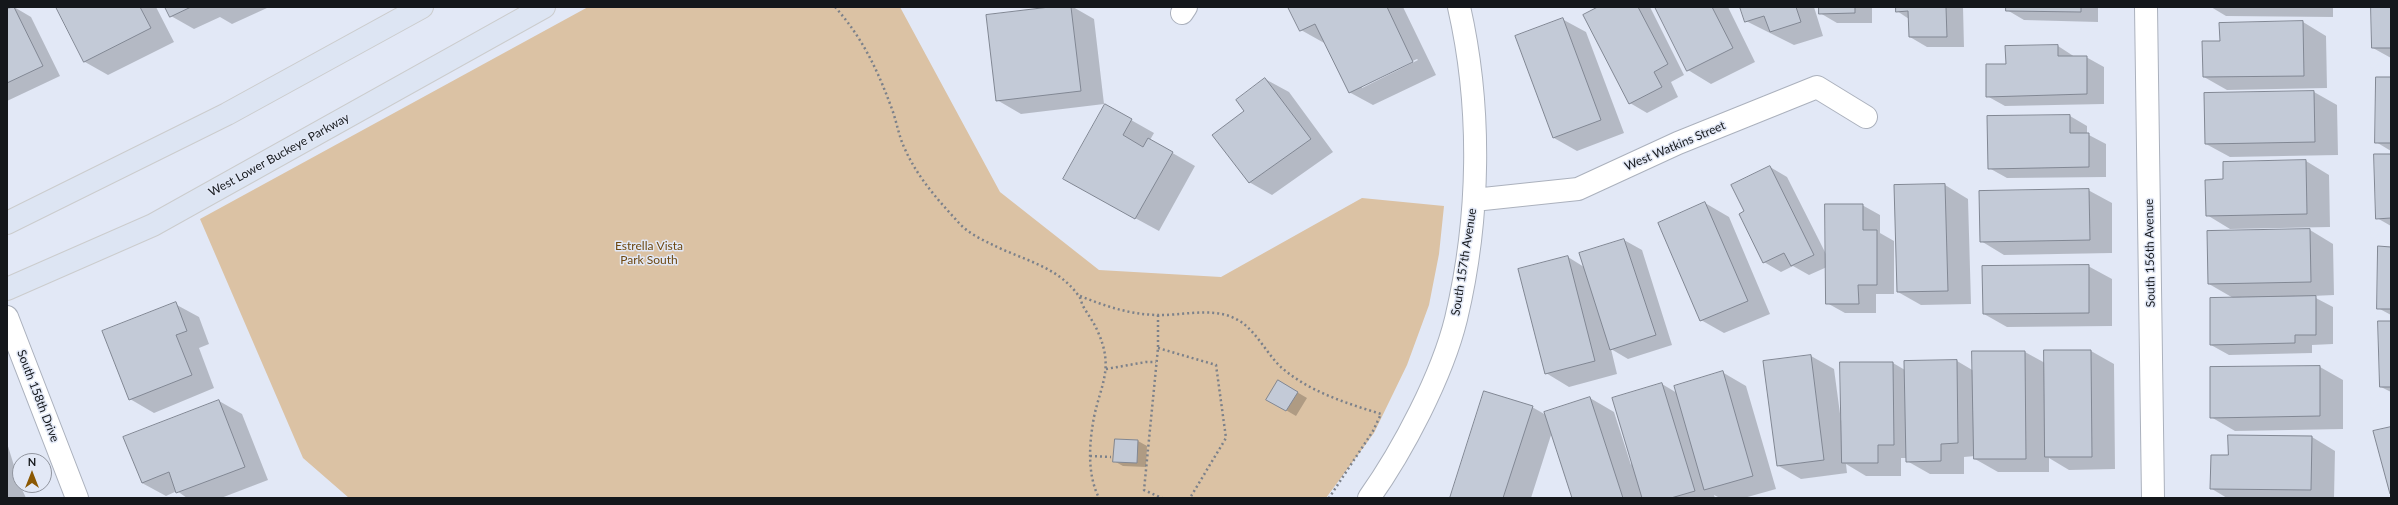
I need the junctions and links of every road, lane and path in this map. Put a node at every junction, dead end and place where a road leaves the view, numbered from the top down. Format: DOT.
graph roads {
  1 [pos="422,7"];
  2 [pos="544,7"];
  3 [pos="834,7"];
  4 [pos="1458,7"];
  5 [pos="2146,7"];
  6 [pos="1866,117"];
  7 [pos="1474,200"];
  8 [pos="7,223"];
  9 [pos="7,289"];
  10 [pos="1079,296"];
  11 [pos="1158,315"];
  12 [pos="7,317"];
  13 [pos="1158,348"];
  14 [pos="1156,362"];
  15 [pos="1106,369"];
  16 [pos="1090,456"];
  17 [pos="1111,457"];
  18 [pos="77,498"];
  19 [pos="1099,498"];
  20 [pos="1162,498"];
  21 [pos="1190,498"];
  22 [pos="1329,498"];
  23 [pos="1369,498"];
  24 [pos="2153,498"];
  1 -- 8 [label="main road"];
  2 -- 9 [label="main road, West Lower Buckeye Parkway"];
  3 -- 10 [label="path"];
  4 -- 7 [label="street, South 157th Avenue"];
  5 -- 24 [label="street, South 156th Avenue"];
  6 -- 7 [label="street, West Watkins Street"];
  7 -- 23 [label="street, South 157th Avenue"];
  10 -- 11 [label="path"];
  10 -- 15 [label="path"];
  11 -- 13 [label="path"];
  11 -- 22 [label="path"];
  12 -- 18 [label="street, South 158th Drive"];
  13 -- 14 [label="path"];
  13 -- 21 [label="path"];
  14 -- 15 [label="path"];
  14 -- 20 [label="path"];
  15 -- 16 [label="path"];
  16 -- 17 [label="path"];
  16 -- 19 [label="path"];
}
